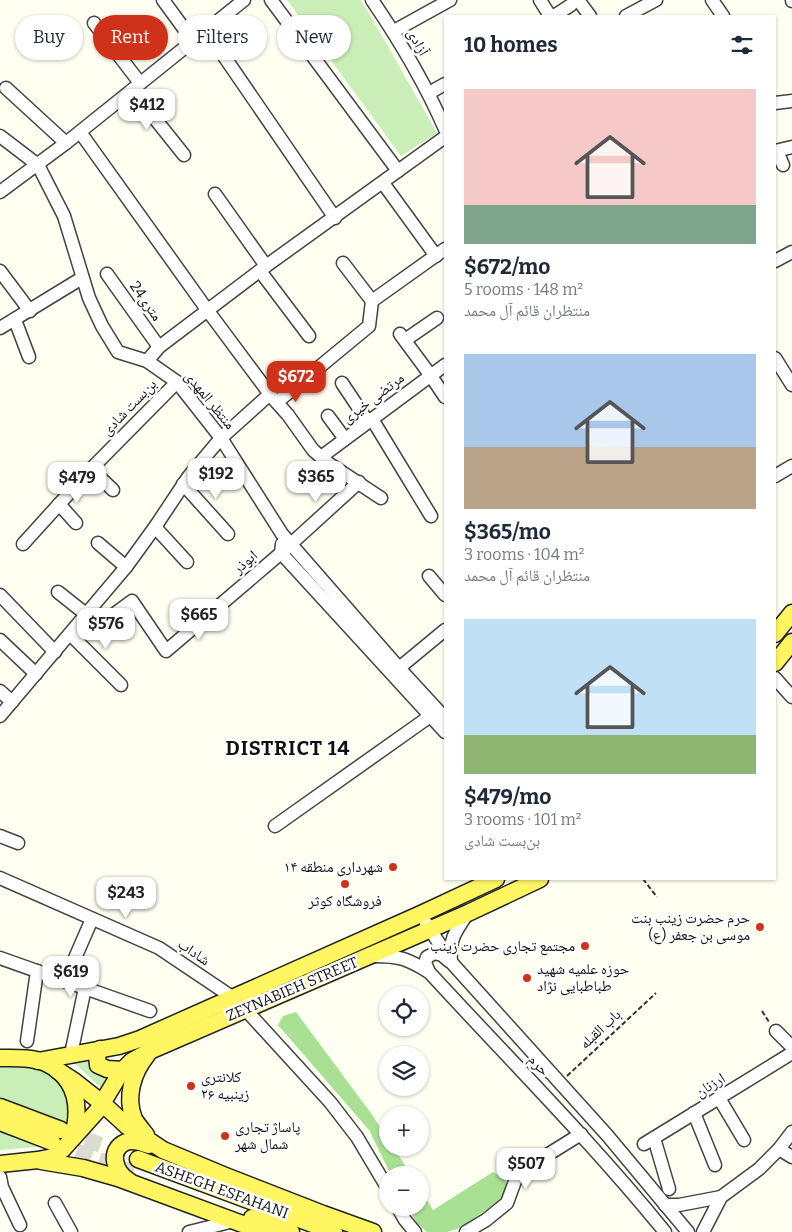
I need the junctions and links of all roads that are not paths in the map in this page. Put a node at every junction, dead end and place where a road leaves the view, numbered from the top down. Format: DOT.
graph roads {
  1 [pos="162,0"];
  2 [pos="244,0"];
  3 [pos="271,0"];
  4 [pos="372,0"];
  5 [pos="540,0"];
  6 [pos="712,0"];
  7 [pos="651,1"];
  8 [pos="442,2"];
  9 [pos="574,3"];
  10 [pos="225,15"];
  11 [pos="551,15"];
  12 [pos="554,15"];
  13 [pos="589,15"];
  14 [pos="628,15"];
  15 [pos="722,15"];
  16 [pos="178,21"];
  17 [pos="394,31"];
  18 [pos="178,53"];
  19 [pos="118,60"];
  20 [pos="227,60"];
  21 [pos="444,85"];
  22 [pos="136,87"];
  23 [pos="6,88"];
  24 [pos="430,94"];
  25 [pos="444,126"];
  26 [pos="80,132"];
  27 [pos="0,136"];
  28 [pos="444,138"];
  29 [pos="66,142"];
  30 [pos="792,147"];
  31 [pos="776,151"];
  32 [pos="184,154"];
  33 [pos="38,165"];
  34 [pos="783,165"];
  35 [pos="398,171"];
  36 [pos="383,183"];
  37 [pos="0,192"];
  38 [pos="215,194"];
  39 [pos="336,218"];
  40 [pos="440,252"];
  41 [pos="792,252"];
  42 [pos="776,260"];
  43 [pos="343,263"];
  44 [pos="263,269"];
  45 [pos="0,271"];
  46 [pos="107,274"];
  47 [pos="82,278"];
  48 [pos="372,301"];
  49 [pos="30,311"];
  50 [pos="208,311"];
  51 [pos="437,318"];
  52 [pos="15,320"];
  53 [pos="0,328"];
  54 [pos="309,336"];
  55 [pos="159,347"];
  56 [pos="30,358"];
  57 [pos="776,360"];
  58 [pos="147,361"];
  59 [pos="444,366"];
  60 [pos="431,376"];
  61 [pos="177,382"];
  62 [pos="342,383"];
  63 [pos="792,385"];
  64 [pos="444,396"];
  65 [pos="274,398"];
  66 [pos="328,416"];
  67 [pos="370,421"];
  68 [pos="221,438"];
  69 [pos="345,440"];
  70 [pos="321,457"];
  71 [pos="792,466"];
  72 [pos="91,469"];
  73 [pos="776,475"];
  74 [pos="359,482"];
  75 [pos="183,484"];
  76 [pos="113,490"];
  77 [pos="381,498"];
  78 [pos="58,504"];
  79 [pos="431,516"];
  80 [pos="76,523"];
  81 [pos="155,527"];
  82 [pos="228,534"];
  83 [pos="286,539"];
  84 [pos="98,543"];
  85 [pos="23,544"];
  86 [pos="281,553"];
  87 [pos="187,562"];
  88 [pos="126,567"];
  89 [pos="429,576"];
  90 [pos="58,592"];
  91 [pos="0,594"];
  92 [pos="444,594"];
  93 [pos="792,613"];
  94 [pos="87,615"];
  95 [pos="94,629"];
  96 [pos="444,631"];
  97 [pos="776,633"];
  98 [pos="70,634"];
  99 [pos="0,640"];
  100 [pos="792,642"];
  101 [pos="55,652"];
  102 [pos="776,662"];
  103 [pos="396,671"];
  104 [pos="36,674"];
  105 [pos="776,679"];
  106 [pos="121,685"];
  107 [pos="0,690"];
  108 [pos="792,697"];
  109 [pos="12,702"];
  110 [pos="438,714"];
  111 [pos="0,716"];
  112 [pos="444,729"];
  113 [pos="275,826"];
  114 [pos="0,836"];
  115 [pos="18,843"];
  116 [pos="0,878"];
  117 [pos="494,880"];
  118 [pos="538,880"];
  119 [pos="468,913"];
  120 [pos="421,914"];
  121 [pos="92,918"];
  122 [pos="430,930"];
  123 [pos="368,956"];
  124 [pos="0,958"];
  125 [pos="452,962"];
  126 [pos="37,971"];
  127 [pos="430,972"];
  128 [pos="65,981"];
  129 [pos="85,988"];
  130 [pos="232,997"];
  131 [pos="245,1009"];
  132 [pos="150,1011"];
  133 [pos="776,1031"];
  134 [pos="27,1041"];
  135 [pos="792,1047"];
  136 [pos="100,1049"];
  137 [pos="152,1050"];
  138 [pos="792,1053"];
  139 [pos="70,1054"];
  140 [pos="0,1058"];
  141 [pos="38,1061"];
  142 [pos="57,1070"];
  143 [pos="124,1070"];
  144 [pos="719,1098"];
  145 [pos="102,1103"];
  146 [pos="0,1107"];
  147 [pos="694,1114"];
  148 [pos="0,1122"];
  149 [pos="792,1132"];
  150 [pos="581,1134"];
  151 [pos="62,1137"];
  152 [pos="744,1140"];
  153 [pos="156,1145"];
  154 [pos="779,1149"];
  155 [pos="792,1157"];
  156 [pos="38,1160"];
  157 [pos="0,1164"];
  158 [pos="715,1165"];
  159 [pos="379,1174"];
  160 [pos="0,1178"];
  161 [pos="669,1189"];
  162 [pos="148,1191"];
  163 [pos="721,1197"];
  164 [pos="56,1203"];
  165 [pos="664,1205"];
  166 [pos="403,1216"];
  167 [pos="234,1220"];
  168 [pos="20,1225"];
  169 [pos="705,1226"];
  170 [pos="71,1232"];
  171 [pos="189,1232"];
  172 [pos="264,1232"];
  173 [pos="290,1232"];
  174 [pos="334,1232"];
  175 [pos="373,1232"];
  176 [pos="415,1232"];
  177 [pos="466,1232"];
  178 [pos="665,1232"];
  179 [pos="688,1232"];
  180 [pos="716,1232"];
  1 -- 16 [label="street"];
  2 -- 10 [label="street"];
  3 -- 35 [label="street"];
  4 -- 17 [label="street, آزادی"];
  5 -- 11 [label="street"];
  6 -- 15 [label="street"];
  7 -- 14 [label="street"];
  8 -- 17 [label="street"];
  9 -- 12 [label="street"];
  9 -- 13 [label="street"];
  17 -- 24 [label="street, آزادی"];
  18 -- 22 [label="street"];
  19 -- 22 [label="street"];
  20 -- 39 [label="street"];
  21 -- 24 [label="street"];
  22 -- 26 [label="street"];
  22 -- 32 [label="street"];
  23 -- 29 [label="street"];
  24 -- 25 [label="street, آزادی"];
  26 -- 29 [label="street"];
  26 -- 50 [label="street"];
  27 -- 33 [label="street"];
  28 -- 35 [label="street"];
  29 -- 33 [label="street"];
  30 -- 31 [label="street"];
  31 -- 34 [label="street"];
  33 -- 37 [label="street"];
  33 -- 47 [label="street, منتظر المهدی"];
  35 -- 36 [label="street"];
  36 -- 39 [label="street"];
  36 -- 40 [label="street"];
  38 -- 44 [label="street"];
  39 -- 44 [label="street"];
  40 -- 48 [label="street"];
  41 -- 42 [label="street"];
  43 -- 48 [label="street"];
  44 -- 50 [label="street"];
  44 -- 54 [label="street"];
  45 -- 49 [label="street"];
  46 -- 55 [label="street, 24متری"];
  47 -- 49 [label="street"];
  47 -- 58 [label="street, منتظر المهدی"];
  48 -- 65 [label="street"];
  49 -- 52 [label="street"];
  50 -- 55 [label="street"];
  50 -- 65 [label="street"];
  51 -- 60 [label="street"];
  52 -- 53 [label="street"];
  52 -- 56 [label="street"];
  55 -- 58 [label="street"];
  57 -- 63 [label="street"];
  58 -- 61 [label="street, منتظر المهدی"];
  59 -- 60 [label="street, مرتضی خیری"];
  60 -- 64 [label="street"];
  60 -- 67 [label="street, مرتضی خیری"];
  61 -- 68 [label="street, منتظر المهدی"];
  61 -- 72 [label="street, بن‌بست شادی"];
  62 -- 67 [label="street"];
  65 -- 68 [label="street"];
  65 -- 70 [label="street"];
  66 -- 69 [label="street"];
  67 -- 69 [label="street, مرتضی خیری"];
  67 -- 79 [label="street"];
  68 -- 75 [label="street"];
  68 -- 83 [label="street, منتظر المهدی"];
  69 -- 70 [label="street, مرتضی خیری"];
  70 -- 74 [label="street"];
  71 -- 73 [label="street"];
  72 -- 76 [label="street"];
  72 -- 78 [label="street, بن‌بست شادی"];
  74 -- 77 [label="street"];
  74 -- 83 [label="street, ابوذر"];
  75 -- 81 [label="street"];
  75 -- 82 [label="street"];
  78 -- 80 [label="street"];
  78 -- 85 [label="street, بن‌بست شادی"];
  81 -- 87 [label="street"];
  81 -- 88 [label="street"];
  83 -- 86 [label="street, ابوذر"];
  83 -- 103 [label="street, منتظر المهدی"];
  84 -- 88 [label="street"];
  86 -- 95 [label="street, ابوذر"];
  86 -- 103 [label="street"];
  88 -- 94 [label="street"];
  89 -- 92 [label="street"];
  90 -- 94 [label="street"];
  91 -- 101 [label="street"];
  93 -- 97 [label="main road"];
  94 -- 98 [label="street"];
  96 -- 103 [label="street"];
  98 -- 101 [label="street"];
  98 -- 106 [label="street"];
  99 -- 104 [label="street"];
  100 -- 102 [label="main road"];
  101 -- 104 [label="street"];
  103 -- 110 [label="street, منتظر المهدی"];
  104 -- 109 [label="street"];
  105 -- 108 [label="street"];
  107 -- 109 [label="street"];
  109 -- 111 [label="street"];
  110 -- 112 [label="street, منتظر المهدی"];
  110 -- 113 [label="street"];
  114 -- 115 [label="street"];
  116 -- 121 [label="street, شاداب"];
  117 -- 120 [label="main road, ZEYNABIEH STREET"];
  118 -- 119 [label="main road, ZEYNABIEH STREET"];
  119 -- 122 [label="main road, ZEYNABIEH STREET"];
  119 -- 125 [label="street"];
  120 -- 122 [label="street, حرم"];
  120 -- 130 [label="main road, ZEYNABIEH STREET"];
  121 -- 128 [label="street"];
  121 -- 130 [label="street, شاداب"];
  122 -- 123 [label="main road, ZEYNABIEH STREET"];
  122 -- 125 [label="street, حرم"];
  123 -- 127 [label="street, حرم"];
  123 -- 131 [label="main road, ZEYNABIEH STREET"];
  124 -- 126 [label="street"];
  125 -- 127 [label="street"];
  125 -- 165 [label="street, حرم"];
  126 -- 128 [label="street"];
  126 -- 134 [label="street"];
  127 -- 150 [label="street, حرم"];
  128 -- 129 [label="street"];
  129 -- 132 [label="street"];
  129 -- 139 [label="street"];
  130 -- 136 [label="main road, ZEYNABIEH STREET"];
  131 -- 137 [label="main road, ZEYNABIEH STREET"];
  131 -- 159 [label="street"];
  133 -- 135 [label="street"];
  136 -- 139 [label="main road, ZEYNABIEH STREET"];
  136 -- 143 [label="main road"];
  137 -- 143 [label="main road, ZEYNABIEH STREET"];
  137 -- 153 [label="main road"];
  138 -- 144 [label="street, ارزنان"];
  139 -- 141 [label="main road, ZEYNABIEH STREET"];
  140 -- 141 [label="main road"];
  141 -- 142 [label="main road"];
  142 -- 145 [label="main road"];
  142 -- 151 [label="main road"];
  143 -- 145 [label="main road, ZEYNABIEH STREET"];
  144 -- 147 [label="street, ارزنان"];
  144 -- 152 [label="street"];
  145 -- 151 [label="main road, ZEYNABIEH STREET"];
  145 -- 153 [label="main road"];
  146 -- 151 [label="main road"];
  147 -- 158 [label="street"];
  147 -- 161 [label="street, ارزنان"];
  148 -- 151 [label="main road"];
  149 -- 154 [label="street"];
  150 -- 177 [label="street"];
  150 -- 178 [label="street, حرم"];
  151 -- 156 [label="main road, ZEYNABIEH STREET"];
  153 -- 162 [label="main road"];
  153 -- 175 [label="main road"];
  154 -- 155 [label="street"];
  154 -- 163 [label="street"];
  156 -- 157 [label="main road"];
  156 -- 162 [label="main road"];
  160 -- 168 [label="street"];
  162 -- 167 [label="main road"];
  163 -- 165 [label="street"];
  163 -- 169 [label="street"];
  164 -- 170 [label="street"];
  165 -- 179 [label="street, حرم"];
  166 -- 176 [label="street"];
  167 -- 171 [label="street"];
  167 -- 172 [label="main road"];
  169 -- 180 [label="street"];
  173 -- 174 [label="main road, ASHEGH ESFAHANI"];
}
